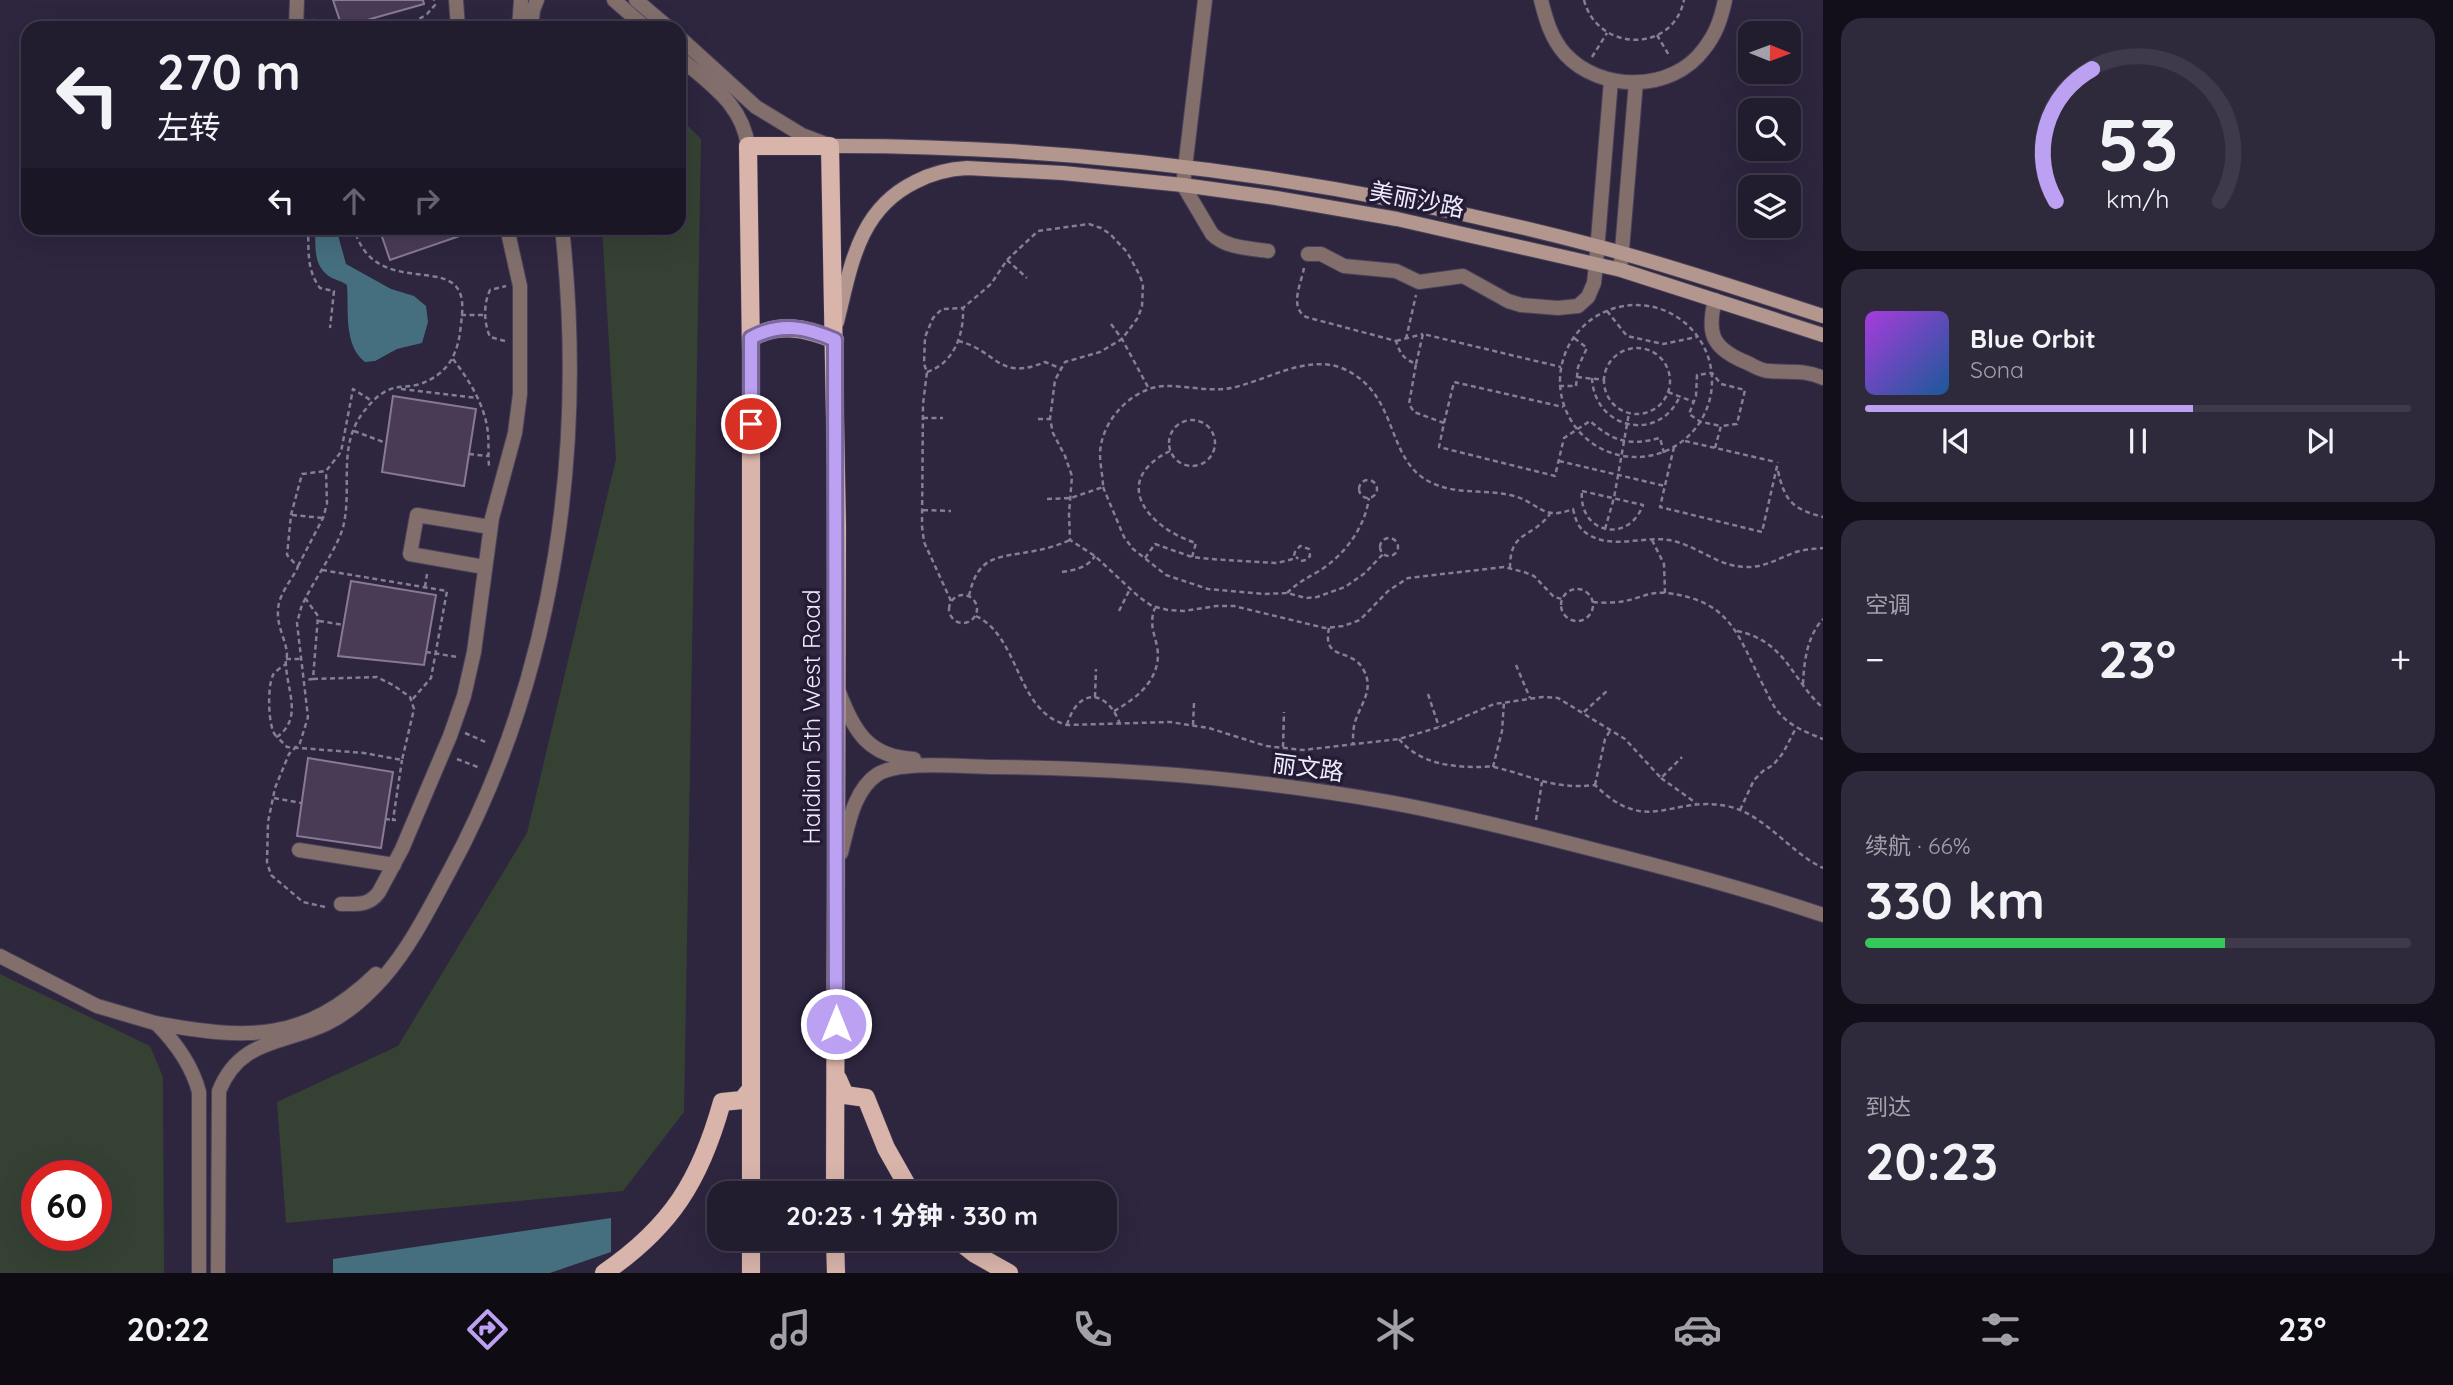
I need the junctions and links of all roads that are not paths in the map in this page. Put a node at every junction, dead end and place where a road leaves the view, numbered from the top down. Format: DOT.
graph roads {
  1 [pos="297,0"];
  2 [pos="456,0"];
  3 [pos="521,0"];
  4 [pos="537,0"];
  5 [pos="614,0"];
  6 [pos="636,0"];
  7 [pos="1205,0"];
  8 [pos="1541,0"];
  9 [pos="1725,0"];
  10 [pos="296,21"];
  11 [pos="458,21"];
  12 [pos="520,21"];
  13 [pos="532,21"];
  14 [pos="638,21"];
  15 [pos="661,21"];
  16 [pos="686,43"];
  17 [pos="686,63"];
  18 [pos="1612,80"];
  19 [pos="1636,82"];
  20 [pos="748,146"];
  21 [pos="830,146"];
  22 [pos="1185,167"];
  23 [pos="1183,185"];
  24 [pos="1602,187"];
  25 [pos="1627,190"];
  26 [pos="509,235"];
  27 [pos="555,235"];
  28 [pos="563,235"];
  29 [pos="1597,247"];
  30 [pos="1268,251"];
  31 [pos="1622,253"];
  32 [pos="1308,254"];
  33 [pos="1596,264"];
  34 [pos="1620,270"];
  35 [pos="1715,300"];
  36 [pos="1823,316"];
  37 [pos="835,335"];
  38 [pos="1823,335"];
  39 [pos="751,338"];
  40 [pos="1823,378"];
  41 [pos="490,527"];
  42 [pos="484,566"];
  43 [pos="836,683"];
  44 [pos="299,850"];
  45 [pos="394,864"];
  46 [pos="836,868"];
  47 [pos="341,904"];
  48 [pos="1823,907"];
  49 [pos="1823,915"];
  50 [pos="0,956"];
  51 [pos="155,1023"];
  52 [pos="837,1075"];
  53 [pos="751,1089"];
  54 [pos="751,1181"];
  55 [pos="835,1181"];
  56 [pos="905,1181"];
  57 [pos="751,1251"];
  58 [pos="835,1251"];
  59 [pos="971,1251"];
  60 [pos="199,1273"];
  61 [pos="218,1273"];
  62 [pos="604,1273"];
  63 [pos="751,1273"];
  64 [pos="836,1273"];
  65 [pos="1009,1273"];
  1 -- 10 [label="street"];
  2 -- 11 [label="street"];
  3 -- 12 [label="street"];
  4 -- 13 [label="street"];
  5 -- 14 [label="street"];
  6 -- 15 [label="street"];
  7 -- 22 [label="street"];
  8 -- 18 [label="street"];
  9 -- 19 [label="street"];
  16 -- 21 [label="street"];
  17 -- 20 [label="street"];
  18 -- 19 [label="street"];
  18 -- 24 [label="street"];
  19 -- 25 [label="street"];
  20 -- 21 [label="main road"];
  20 -- 39 [label="main road"];
  21 -- 22 [label="main road, 美丽沙路"];
  21 -- 37 [label="main road, Haidian 5th West Road"];
  22 -- 23 [label="street"];
  22 -- 29 [label="main road, 美丽沙路"];
  23 -- 30 [label="street"];
  23 -- 33 [label="main road, 美丽沙路"];
  23 -- 37 [label="main road, 美丽沙路"];
  24 -- 25 [label="street"];
  24 -- 29 [label="street"];
  25 -- 31 [label="street"];
  26 -- 41 [label="street"];
  27 -- 51 [label="street"];
  28 -- 61 [label="street"];
  29 -- 31 [label="main road, 美丽沙路"];
  29 -- 33 [label="street"];
  31 -- 34 [label="street"];
  31 -- 36 [label="main road, 美丽沙路"];
  32 -- 33 [label="street"];
  33 -- 34 [label="main road, 美丽沙路"];
  34 -- 35 [label="main road, 美丽沙路"];
  35 -- 38 [label="main road, 美丽沙路"];
  35 -- 40 [label="street"];
  37 -- 39 [label="main road"];
  37 -- 43 [label="main road, Haidian 5th West Road"];
  39 -- 53 [label="main road"];
  41 -- 42 [label="street"];
  41 -- 42 [label="street"];
  42 -- 45 [label="street"];
  43 -- 46 [label="main road, Haidian 5th West Road"];
  43 -- 48 [label="street, 丽文路"];
  44 -- 45 [label="street"];
  45 -- 47 [label="street"];
  46 -- 49 [label="street, 丽文路"];
  46 -- 52 [label="main road, Haidian 5th West Road"];
  50 -- 51 [label="street"];
  51 -- 60 [label="street"];
  52 -- 55 [label="main road, Haidian 5th West Road"];
  52 -- 56 [label="main road"];
  53 -- 54 [label="main road"];
  53 -- 62 [label="main road"];
  57 -- 63 [label="main road"];
  58 -- 64 [label="main road"];
  59 -- 65 [label="main road"];
}
